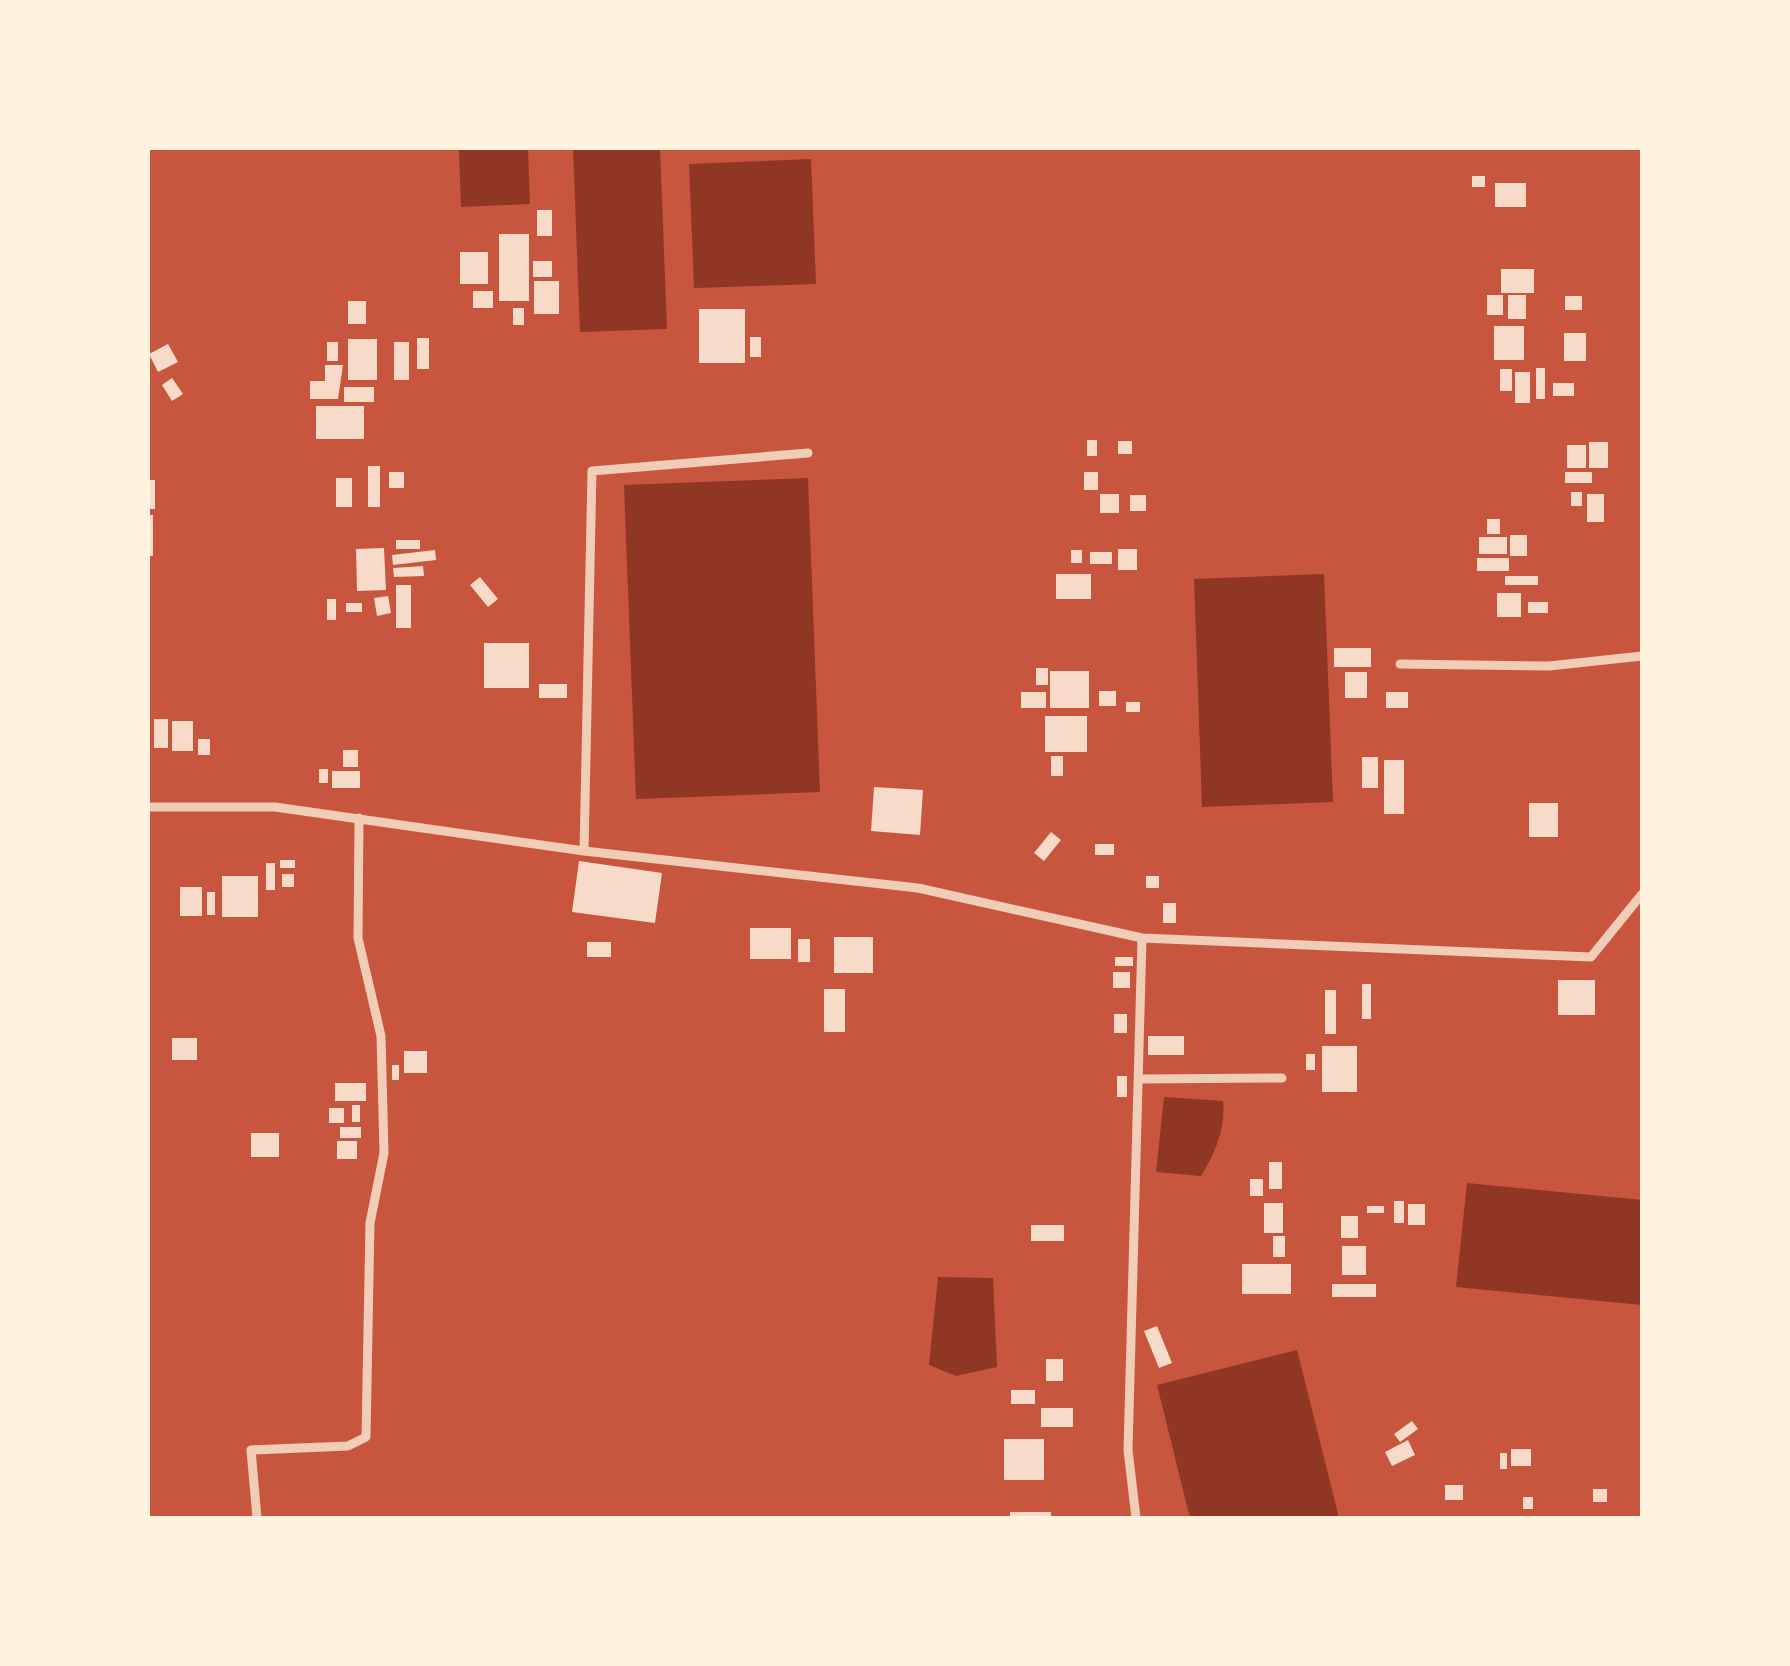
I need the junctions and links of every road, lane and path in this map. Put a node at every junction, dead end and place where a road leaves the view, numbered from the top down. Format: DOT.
graph roads {
  1 [pos="808,453"];
  2 [pos="1642,656"];
  3 [pos="1400,664"];
  4 [pos="148,807"];
  5 [pos="360,818"];
  6 [pos="584,851"];
  7 [pos="1642,894"];
  8 [pos="1142,938"];
  9 [pos="1282,1078"];
  10 [pos="1139,1079"];
  11 [pos="257,1518"];
  12 [pos="1136,1518"];
  1 -- 6 [label="street"];
  2 -- 3 [label="street"];
  4 -- 5 [label="street"];
  5 -- 6 [label="street"];
  5 -- 11 [label="street"];
  6 -- 8 [label="street"];
  7 -- 8 [label="street"];
  8 -- 10 [label="street"];
  9 -- 10 [label="street"];
  10 -- 12 [label="street"];
}
